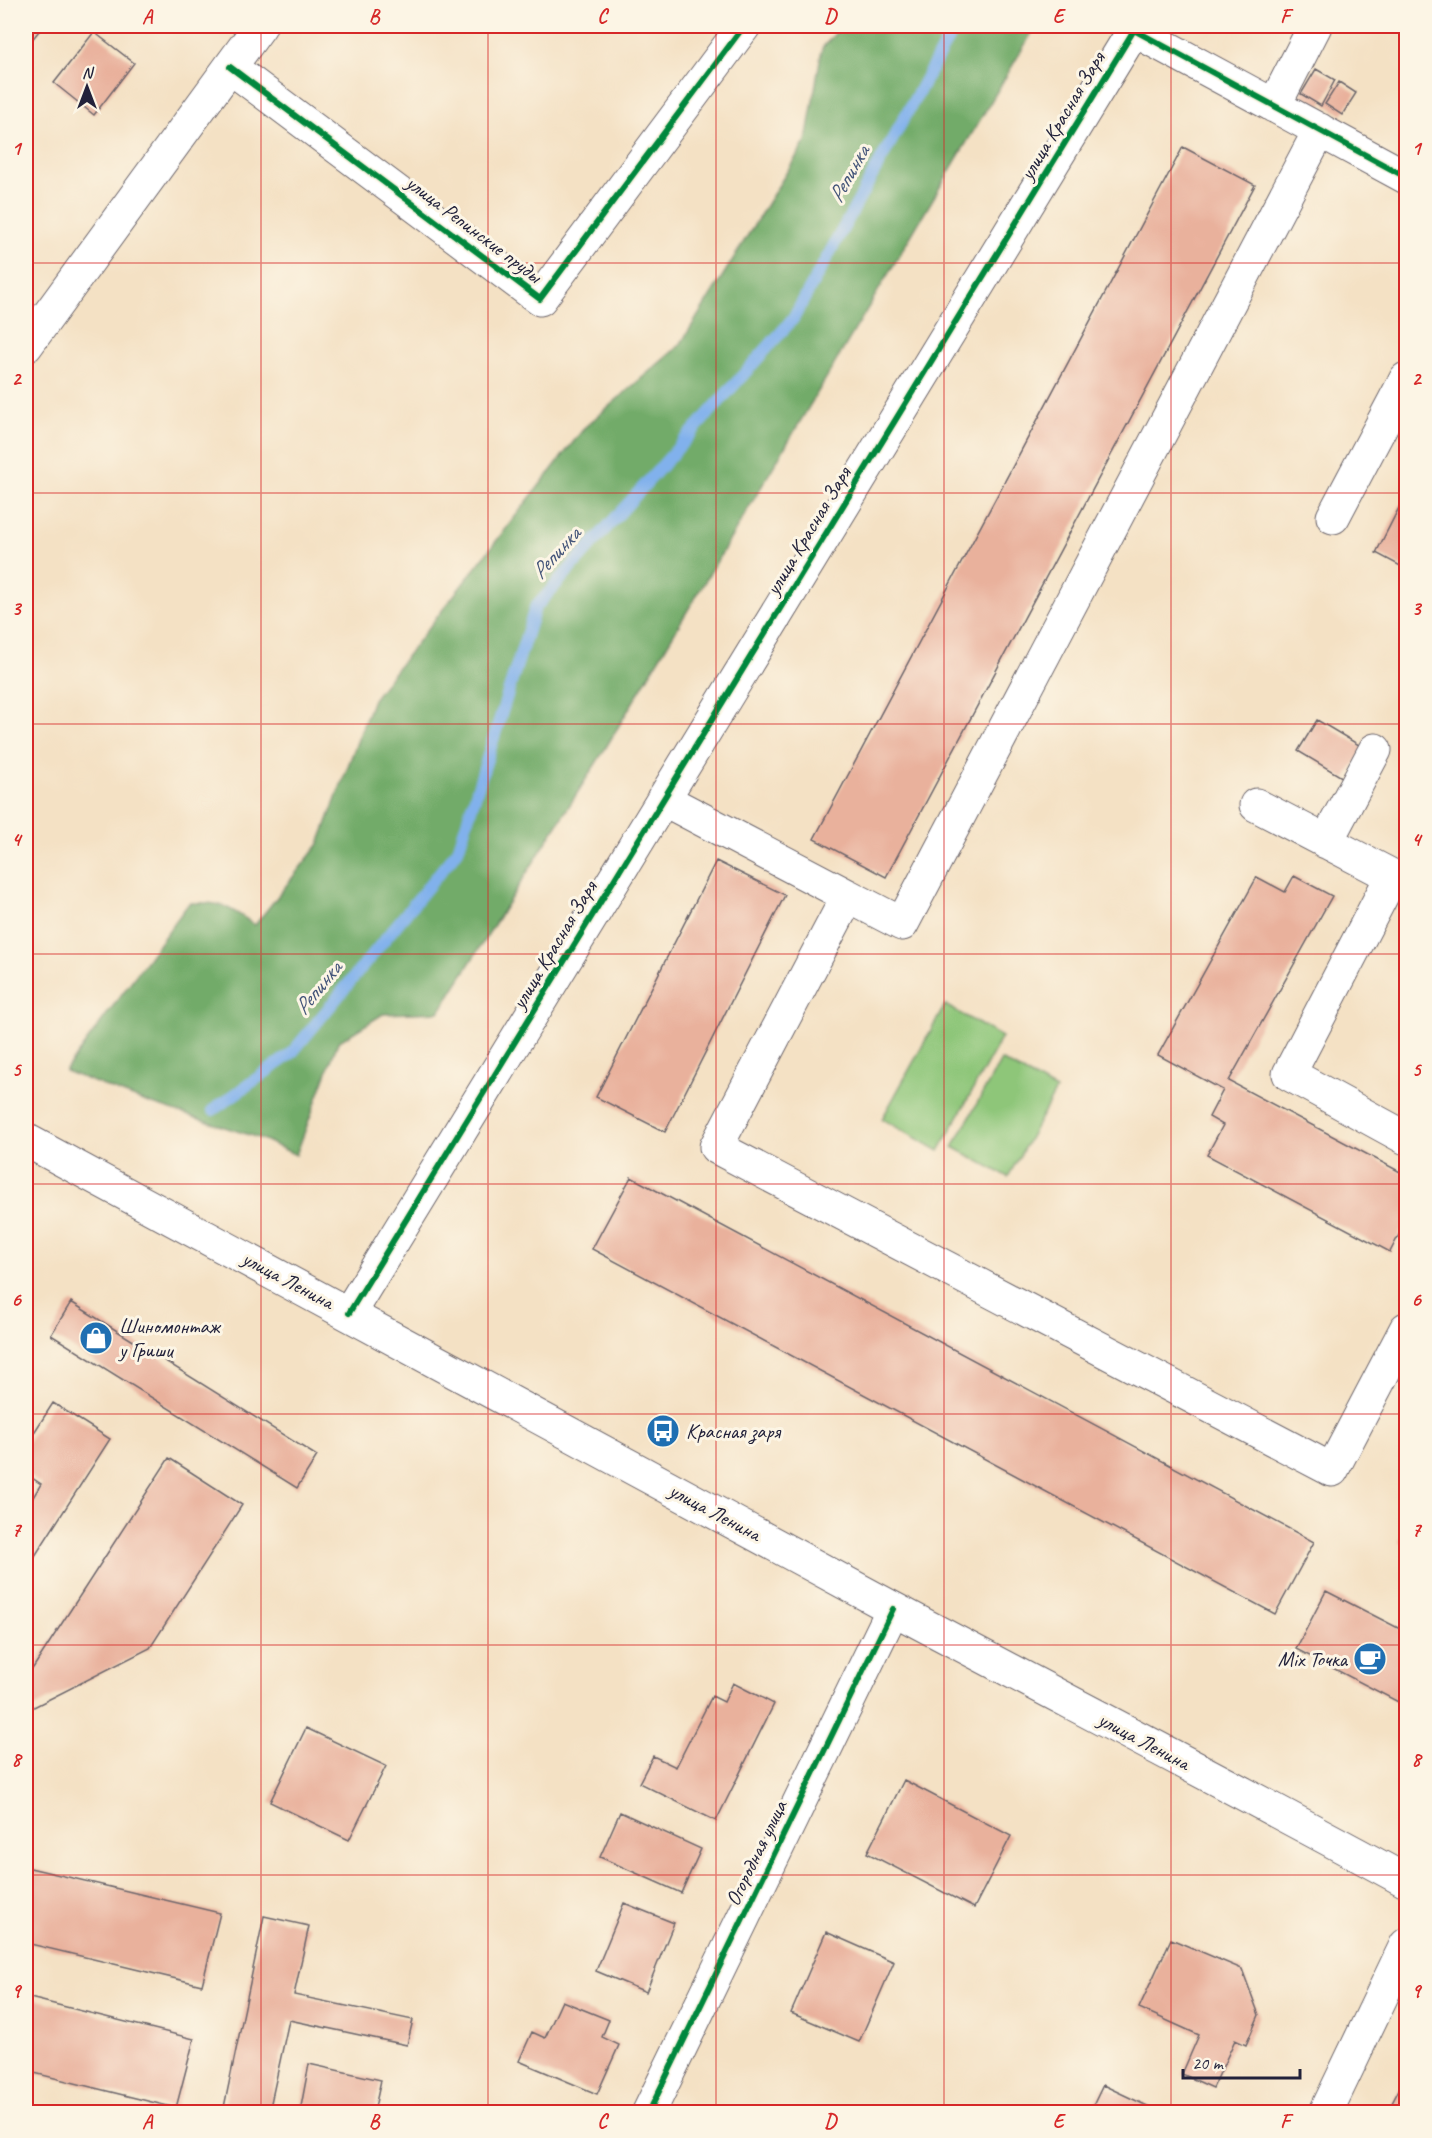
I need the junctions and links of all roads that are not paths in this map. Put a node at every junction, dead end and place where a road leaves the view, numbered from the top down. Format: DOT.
graph roads {
  1 [pos="260,26"];
  2 [pos="744,26"];
  3 [pos="1316,26"];
  4 [pos="1130,28"];
  5 [pos="230,67"];
  6 [pos="1274,106"];
  7 [pos="1320,130"];
  8 [pos="1407,177"];
  9 [pos="26,346"];
  10 [pos="1407,379"];
  11 [pos="1333,518"];
  12 [pos="1375,750"];
  13 [pos="663,799"];
  14 [pos="1256,806"];
  15 [pos="1326,842"];
  16 [pos="848,896"];
  17 [pos="1407,1138"];
  18 [pos="26,1140"];
  19 [pos="349,1313"];
  20 [pos="1407,1329"];
  21 [pos="893,1609"];
  22 [pos="1407,1881"];
  23 [pos="1407,1945"];
  24 [pos="650,2112"];
  25 [pos="1326,2112"];
  1 -- 5 [label="street"];
  2 -- 5 [label="street, улица Репинские пруды"];
  3 -- 6 [label="street"];
  4 -- 6 [label="street, улица Красная Заря"];
  4 -- 13 [label="street, улица Красная Заря"];
  5 -- 9 [label="street"];
  6 -- 7 [label="street, улица Красная Заря"];
  7 -- 8 [label="street, улица Красная Заря"];
  7 -- 16 [label="street"];
  10 -- 11 [label="street"];
  12 -- 15 [label="street"];
  13 -- 16 [label="street"];
  13 -- 19 [label="street, улица Красная Заря"];
  14 -- 15 [label="street"];
  15 -- 17 [label="street"];
  16 -- 20 [label="street"];
  18 -- 19 [label="street, улица Ленина"];
  19 -- 21 [label="street, улица Ленина"];
  21 -- 22 [label="street, улица Ленина"];
  21 -- 24 [label="street, Огородная улица"];
  23 -- 25 [label="street"];
}
